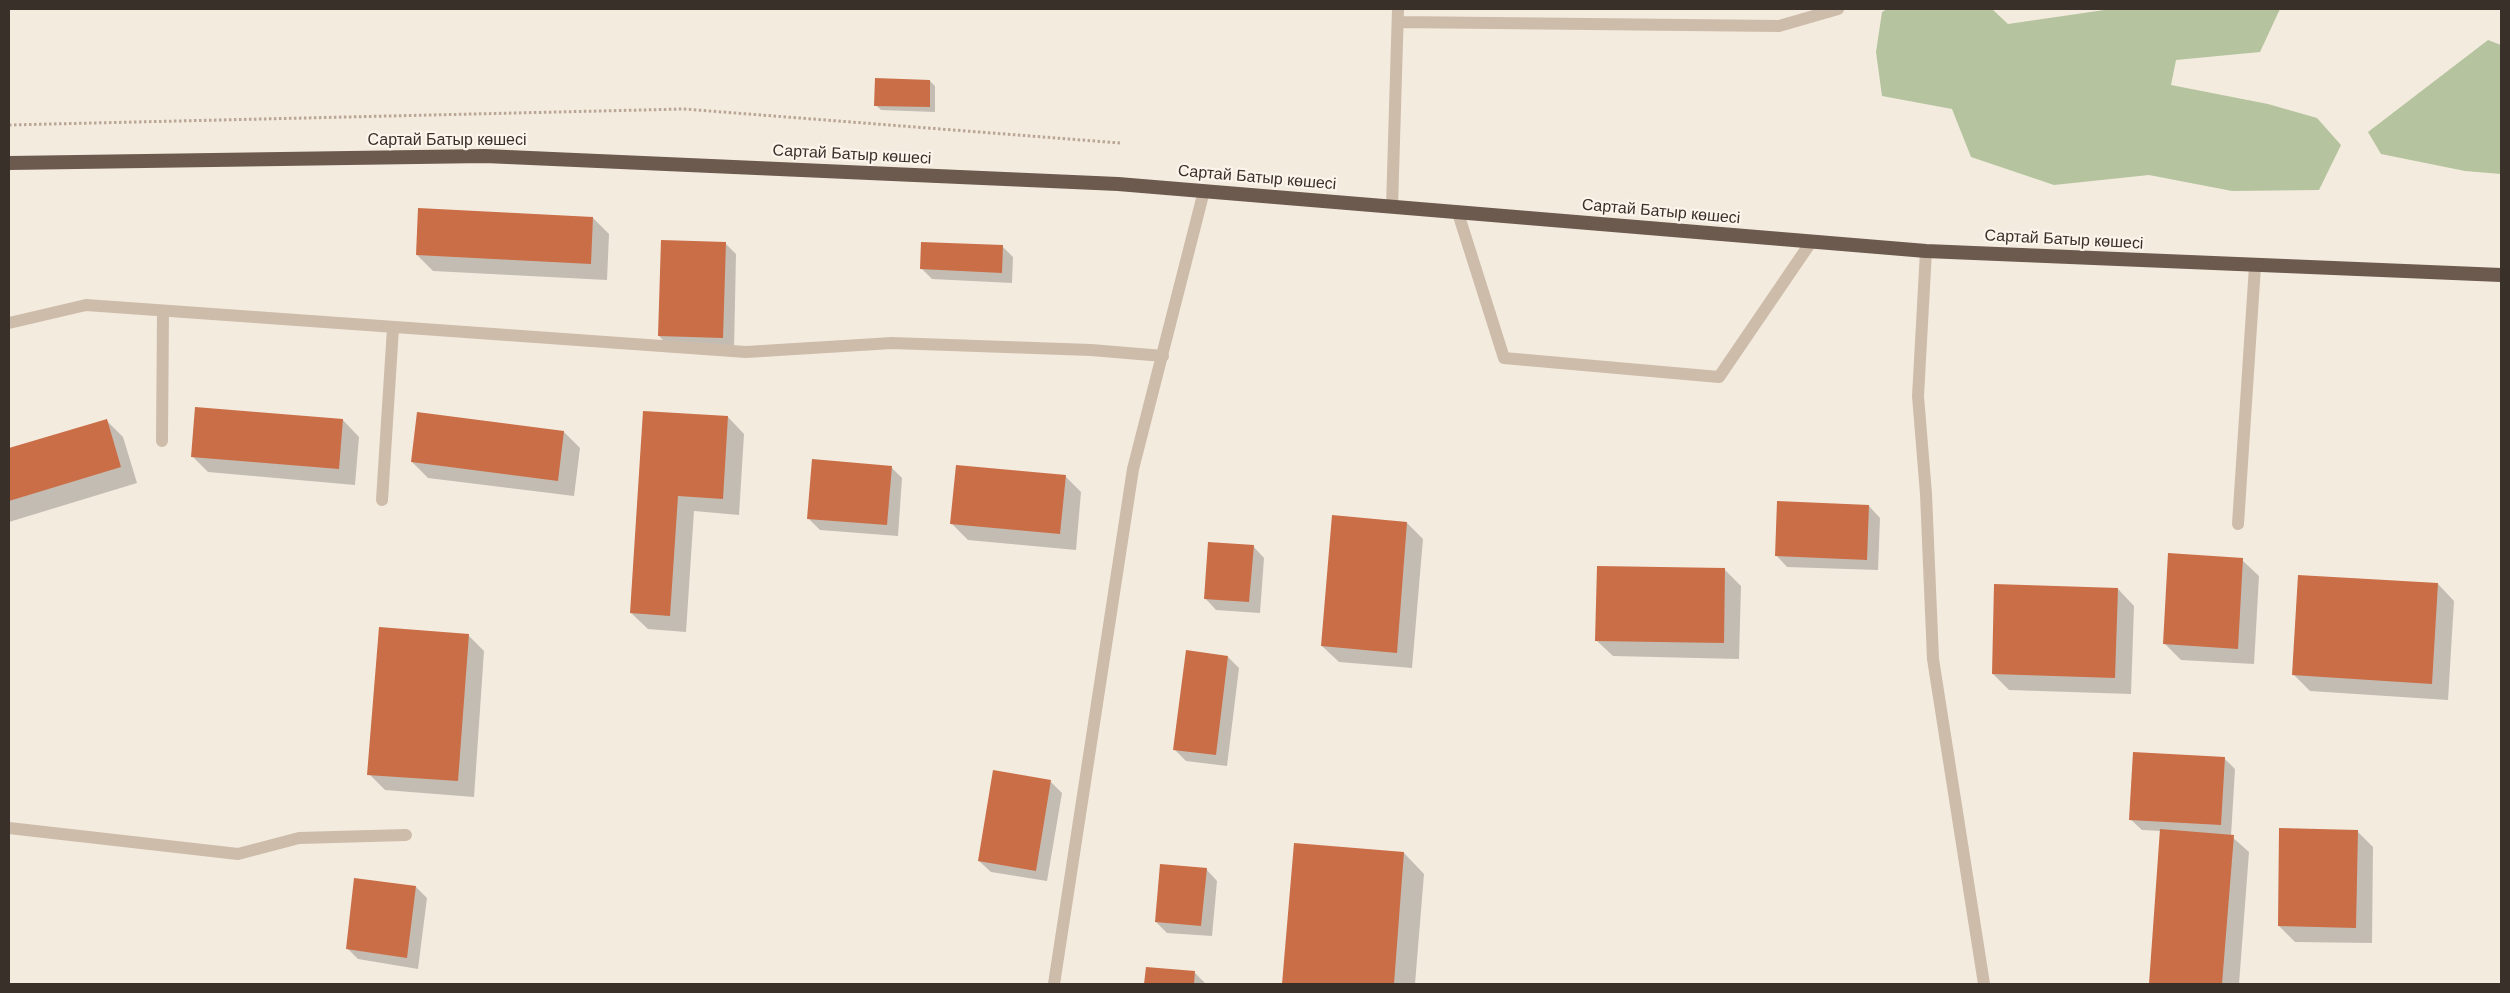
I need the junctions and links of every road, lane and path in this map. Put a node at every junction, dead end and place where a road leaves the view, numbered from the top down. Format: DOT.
graph roads {
  1 [pos="1398,9"];
  2 [pos="1838,9"];
  3 [pos="1398,22"];
  4 [pos="9,125"];
  5 [pos="1120,143"];
  6 [pos="9,163"];
  7 [pos="1204,191"];
  8 [pos="1392,207"];
  9 [pos="1458,213"];
  10 [pos="1811,242"];
  11 [pos="1926,251"];
  12 [pos="2255,266"];
  13 [pos="2501,275"];
  14 [pos="163,311"];
  15 [pos="9,323"];
  16 [pos="393,328"];
  17 [pos="1163,356"];
  18 [pos="162,441"];
  19 [pos="382,500"];
  20 [pos="2238,524"];
  21 [pos="9,828"];
  22 [pos="406,835"];
  23 [pos="1054,984"];
  24 [pos="1984,984"];
  1 -- 3 [label="lane"];
  2 -- 3 [label="lane"];
  3 -- 8 [label="lane"];
  4 -- 5 [label="path"];
  6 -- 7 [label="highway, Сартай Батыр көшесі"];
  7 -- 8 [label="highway, Сартай Батыр көшесі"];
  7 -- 17 [label="lane"];
  8 -- 9 [label="highway, Сартай Батыр көшесі"];
  9 -- 10 [label="highway, Сартай Батыр көшесі"];
  9 -- 10 [label="lane"];
  10 -- 11 [label="highway, Сартай Батыр көшесі"];
  11 -- 12 [label="highway, Сартай Батыр көшесі"];
  11 -- 24 [label="lane"];
  12 -- 13 [label="highway, Сартай Батыр көшесі"];
  12 -- 20 [label="lane"];
  14 -- 15 [label="lane"];
  14 -- 16 [label="lane"];
  14 -- 18 [label="lane"];
  16 -- 17 [label="lane"];
  16 -- 19 [label="lane"];
  17 -- 23 [label="lane"];
  21 -- 22 [label="lane"];
}
